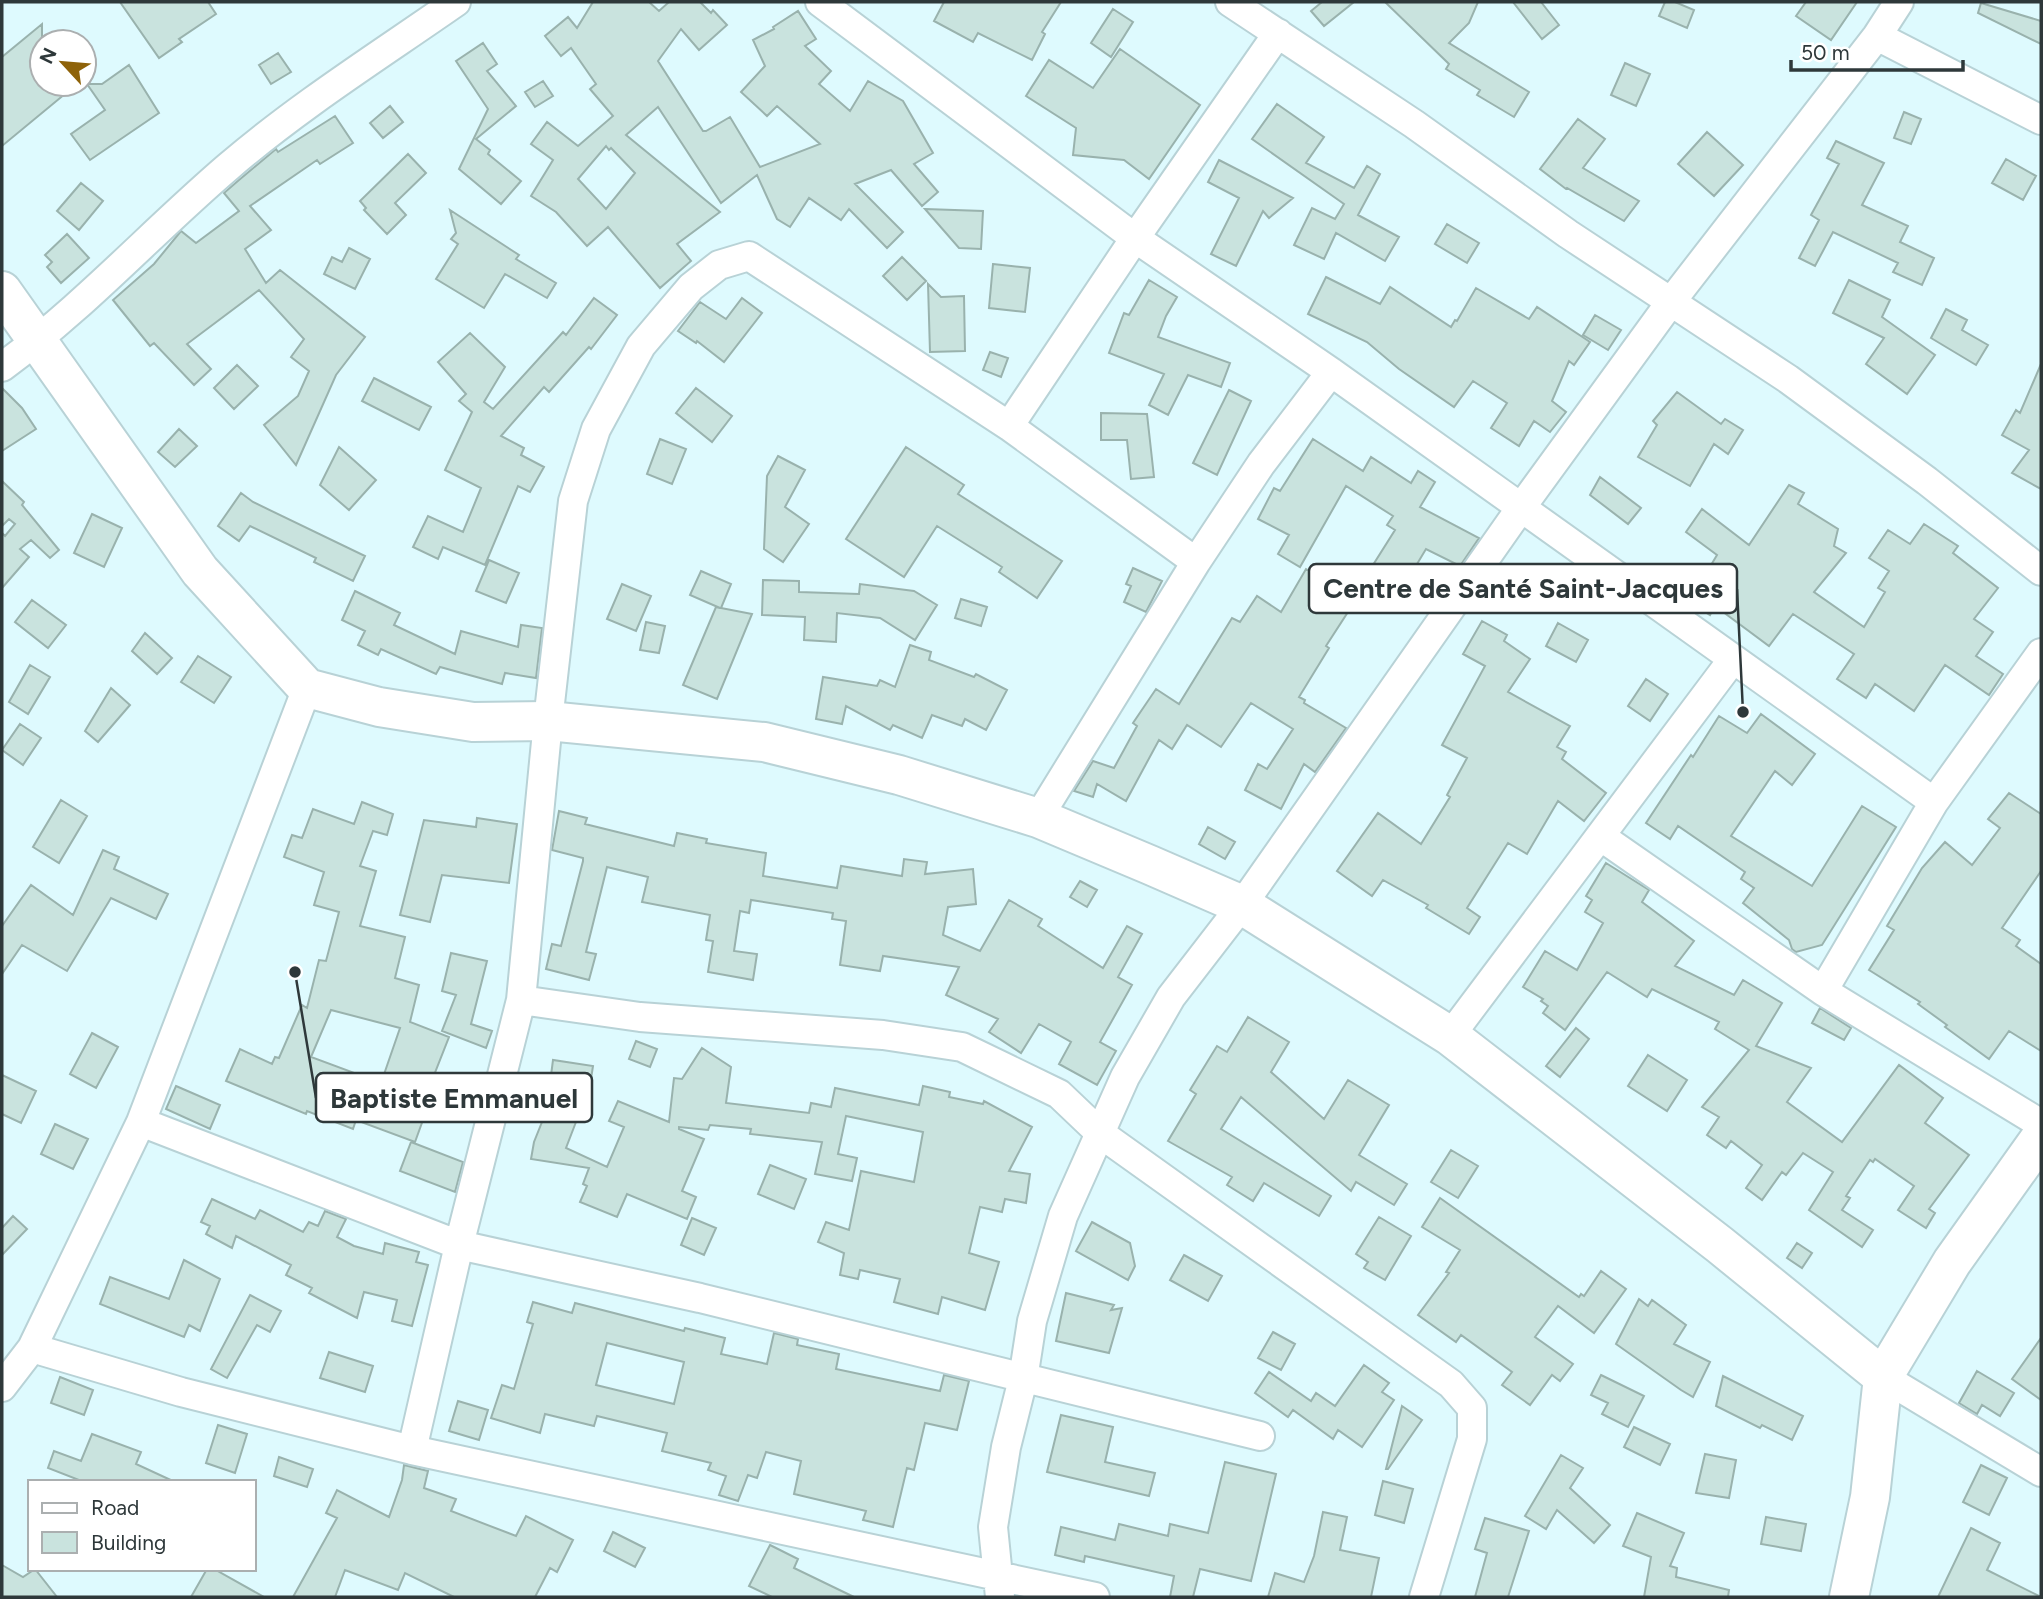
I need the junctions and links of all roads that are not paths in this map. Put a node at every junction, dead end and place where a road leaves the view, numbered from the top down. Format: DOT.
graph roads {
  1 [pos="456,2"];
  2 [pos="820,2"];
  3 [pos="1230,2"];
  4 [pos="1899,2"];
  5 [pos="1278,33"];
  6 [pos="1877,36"];
  7 [pos="2041,120"];
  8 [pos="1135,238"];
  9 [pos="2,290"];
  10 [pos="1670,303"];
  11 [pos="37,341"];
  12 [pos="2,367"];
  13 [pos="1331,372"];
  14 [pos="1009,426"];
  15 [pos="1520,509"];
  16 [pos="1196,562"];
  17 [pos="2041,571"];
  18 [pos="2041,653"];
  19 [pos="1733,659"];
  20 [pos="307,688"];
  21 [pos="548,721"];
  22 [pos="1934,802"];
  23 [pos="1038,818"];
  24 [pos="1601,836"];
  25 [pos="1242,905"];
  26 [pos="1823,991"];
  27 [pos="521,1000"];
  28 [pos="1450,1036"];
  29 [pos="141,1122"];
  30 [pos="2041,1124"];
  31 [pos="1101,1134"];
  32 [pos="2041,1137"];
  33 [pos="458,1245"];
  34 [pos="32,1348"];
  35 [pos="1883,1377"];
  36 [pos="1023,1380"];
  37 [pos="2,1387"];
  38 [pos="1260,1436"];
  39 [pos="412,1450"];
  40 [pos="2041,1472"];
  41 [pos="998,1587"];
  42 [pos="1095,1597"];
  43 [pos="1424,1597"];
  44 [pos="1849,1597"];
  1 -- 11 [label="street"];
  2 -- 8 [label="street"];
  3 -- 5 [label="street"];
  4 -- 6 [label="street"];
  5 -- 8 [label="street"];
  5 -- 10 [label="street"];
  6 -- 7 [label="street"];
  6 -- 10 [label="street"];
  8 -- 13 [label="street"];
  8 -- 14 [label="street"];
  9 -- 11 [label="street"];
  10 -- 15 [label="street"];
  10 -- 17 [label="street"];
  11 -- 12 [label="street"];
  11 -- 20 [label="street"];
  13 -- 15 [label="street"];
  13 -- 16 [label="street"];
  14 -- 16 [label="street"];
  14 -- 21 [label="street"];
  15 -- 19 [label="street"];
  15 -- 25 [label="street"];
  16 -- 23 [label="street"];
  18 -- 22 [label="street"];
  19 -- 22 [label="street"];
  19 -- 24 [label="street"];
  20 -- 21 [label="street"];
  20 -- 29 [label="street"];
  21 -- 23 [label="street"];
  21 -- 27 [label="street"];
  22 -- 26 [label="street"];
  23 -- 25 [label="street"];
  24 -- 26 [label="street"];
  24 -- 28 [label="street"];
  25 -- 28 [label="street"];
  25 -- 31 [label="street"];
  26 -- 30 [label="street"];
  27 -- 31 [label="street"];
  27 -- 33 [label="street"];
  28 -- 35 [label="street"];
  29 -- 33 [label="street"];
  29 -- 34 [label="street"];
  31 -- 36 [label="street"];
  31 -- 43 [label="street"];
  32 -- 35 [label="street"];
  33 -- 36 [label="street"];
  33 -- 39 [label="street"];
  34 -- 37 [label="street"];
  34 -- 39 [label="street"];
  35 -- 40 [label="street"];
  35 -- 44 [label="street"];
  36 -- 38 [label="street"];
  36 -- 41 [label="street"];
  39 -- 41 [label="street"];
  41 -- 42 [label="street"];
}
